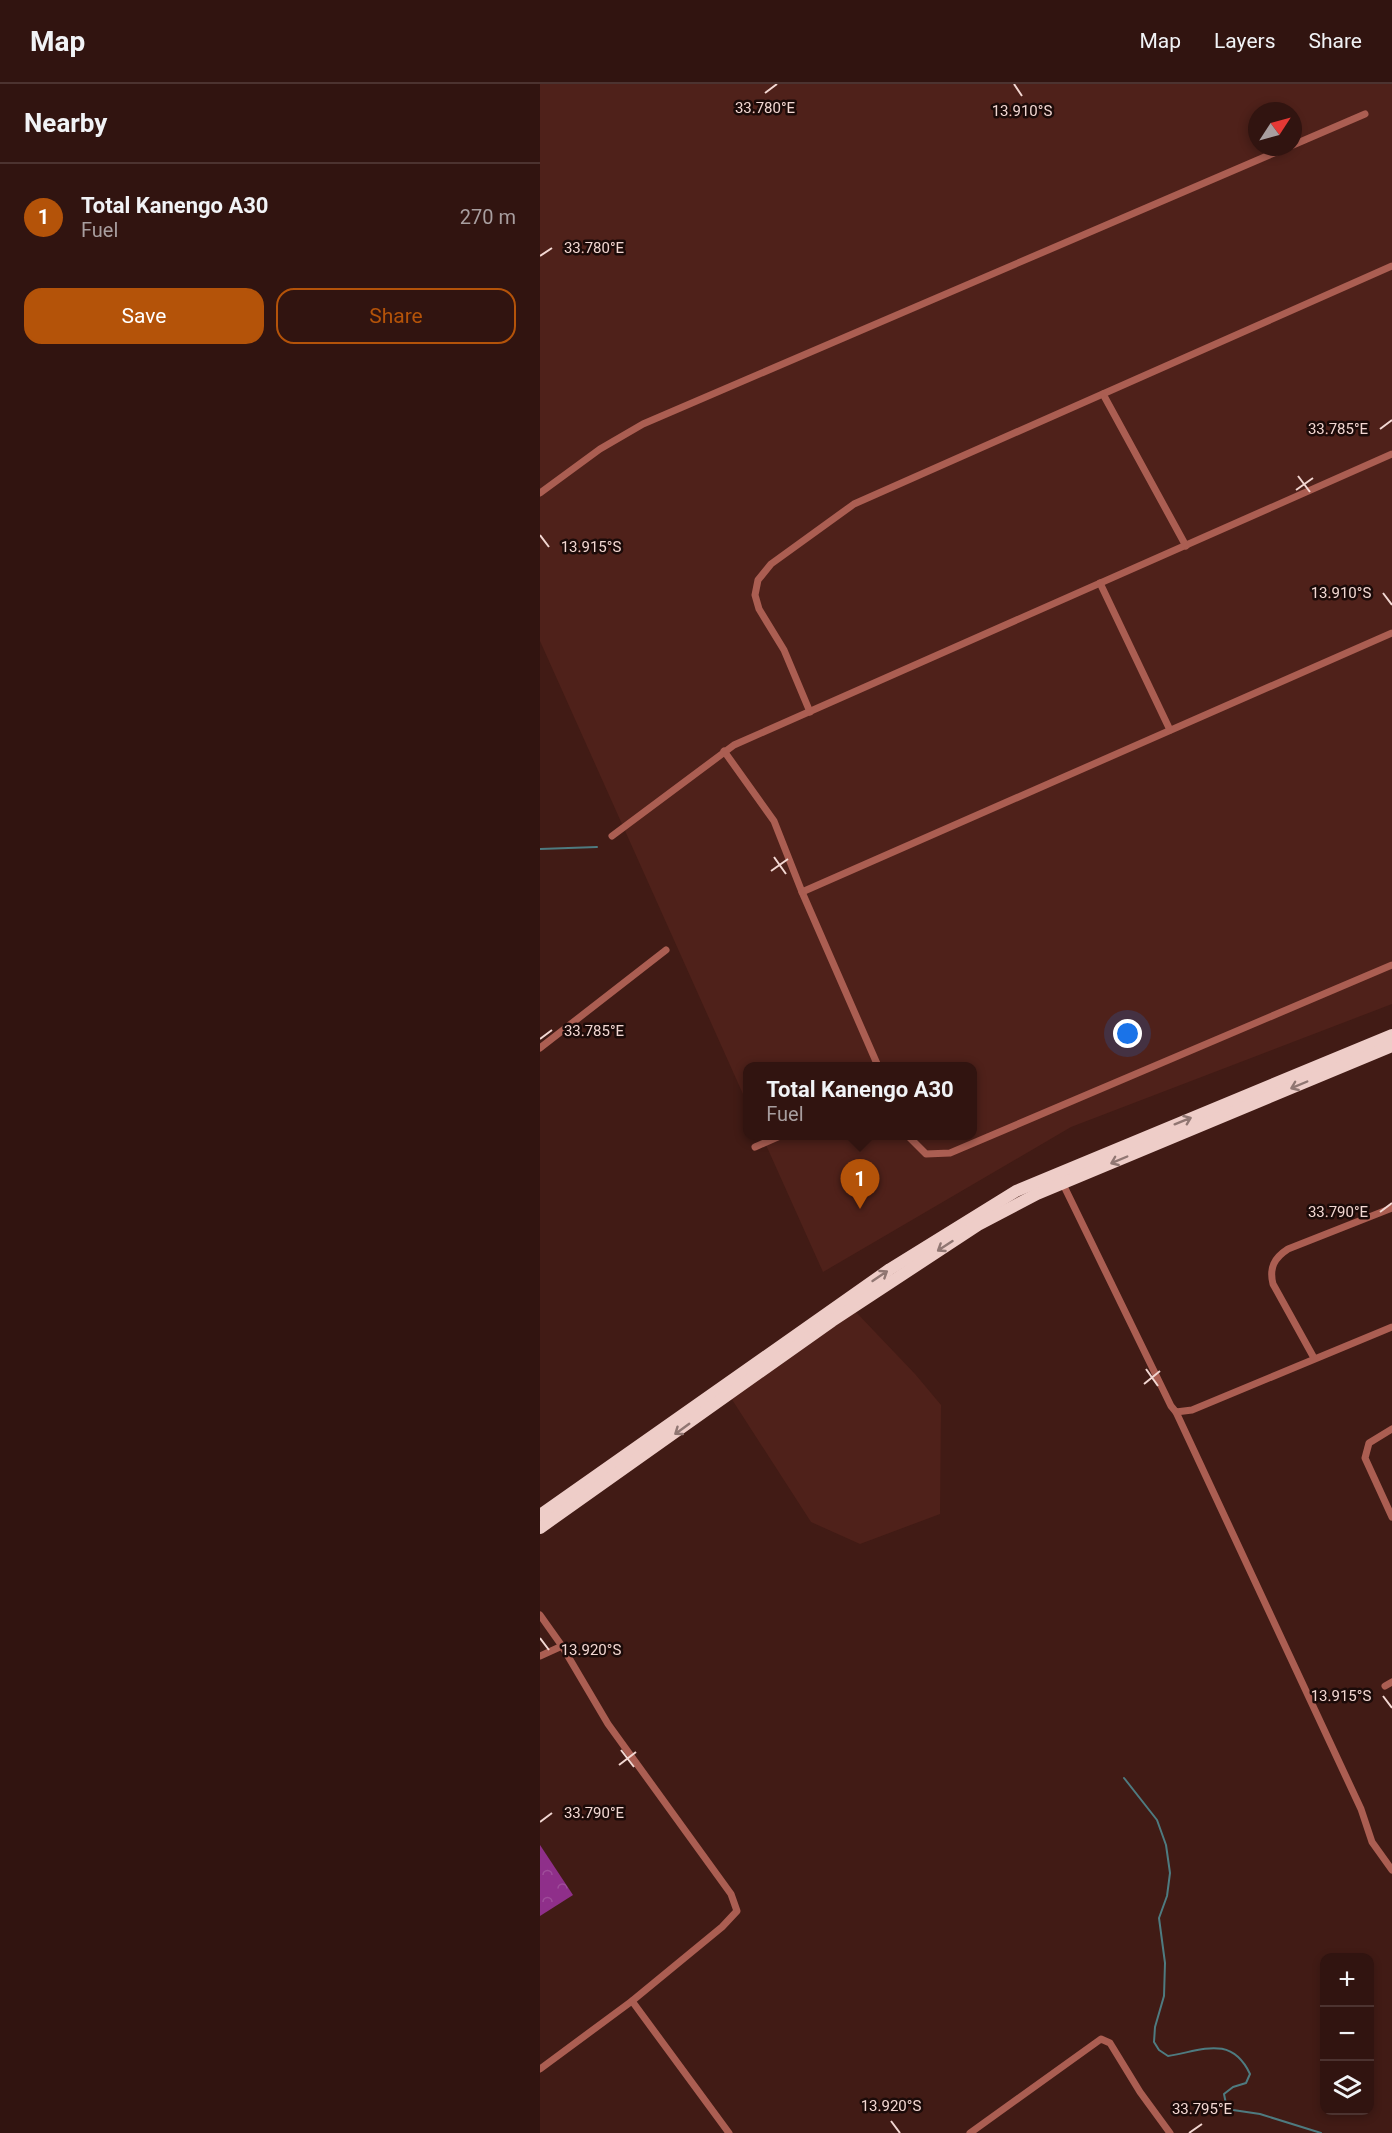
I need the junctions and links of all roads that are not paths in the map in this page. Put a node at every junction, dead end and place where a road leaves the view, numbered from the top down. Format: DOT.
graph roads {
  1 [pos="1365,114"];
  2 [pos="1302,141"];
  3 [pos="1267,156"];
  4 [pos="1392,266"];
  5 [pos="1103,394"];
  6 [pos="1392,454"];
  7 [pos="540,494"];
  8 [pos="1186,546"];
  9 [pos="1100,584"];
  10 [pos="1392,633"];
  11 [pos="810,712"];
  12 [pos="1170,730"];
  13 [pos="724,752"];
  14 [pos="612,836"];
  15 [pos="802,892"];
  16 [pos="666,950"];
  17 [pos="1392,964"];
  18 [pos="1392,1035"];
  19 [pos="1392,1046"];
  20 [pos="540,1048"];
  21 [pos="876,1062"];
  22 [pos="771,1140"];
  23 [pos="912,1140"];
  24 [pos="755,1147"];
  25 [pos="1060,1178"];
  26 [pos="1392,1208"];
  27 [pos="1392,1327"];
  28 [pos="1314,1358"];
  29 [pos="1176,1412"];
  30 [pos="1392,1429"];
  31 [pos="540,1515"];
  32 [pos="1392,1517"];
  33 [pos="540,1528"];
  34 [pos="540,1615"];
  35 [pos="562,1646"];
  36 [pos="540,1656"];
  37 [pos="1392,1870"];
  38 [pos="632,2001"];
  39 [pos="540,2069"];
  40 [pos="729,2133"];
  41 [pos="970,2133"];
  42 [pos="1170,2133"];
  1 -- 2 [label="street"];
  3 -- 7 [label="street"];
  4 -- 5 [label="street"];
  5 -- 8 [label="street"];
  5 -- 11 [label="street"];
  6 -- 8 [label="street"];
  8 -- 9 [label="street"];
  9 -- 11 [label="street"];
  9 -- 12 [label="street"];
  10 -- 12 [label="street"];
  11 -- 13 [label="street"];
  12 -- 15 [label="street"];
  13 -- 14 [label="street"];
  13 -- 15 [label="street"];
  15 -- 21 [label="street"];
  16 -- 20 [label="street"];
  17 -- 23 [label="street"];
  25 -- 18 [label="highway, one-way"];
  19 -- 25 [label="highway, one-way"];
  22 -- 24 [label="street"];
  25 -- 29 [label="street"];
  31 -- 25 [label="highway, one-way"];
  25 -- 33 [label="highway, one-way"];
  26 -- 28 [label="street"];
  27 -- 28 [label="street"];
  28 -- 29 [label="street"];
  29 -- 37 [label="street"];
  30 -- 32 [label="street"];
  34 -- 35 [label="street"];
  35 -- 36 [label="street"];
  35 -- 38 [label="street"];
  38 -- 39 [label="street"];
  38 -- 40 [label="street"];
  41 -- 42 [label="street"];
}
